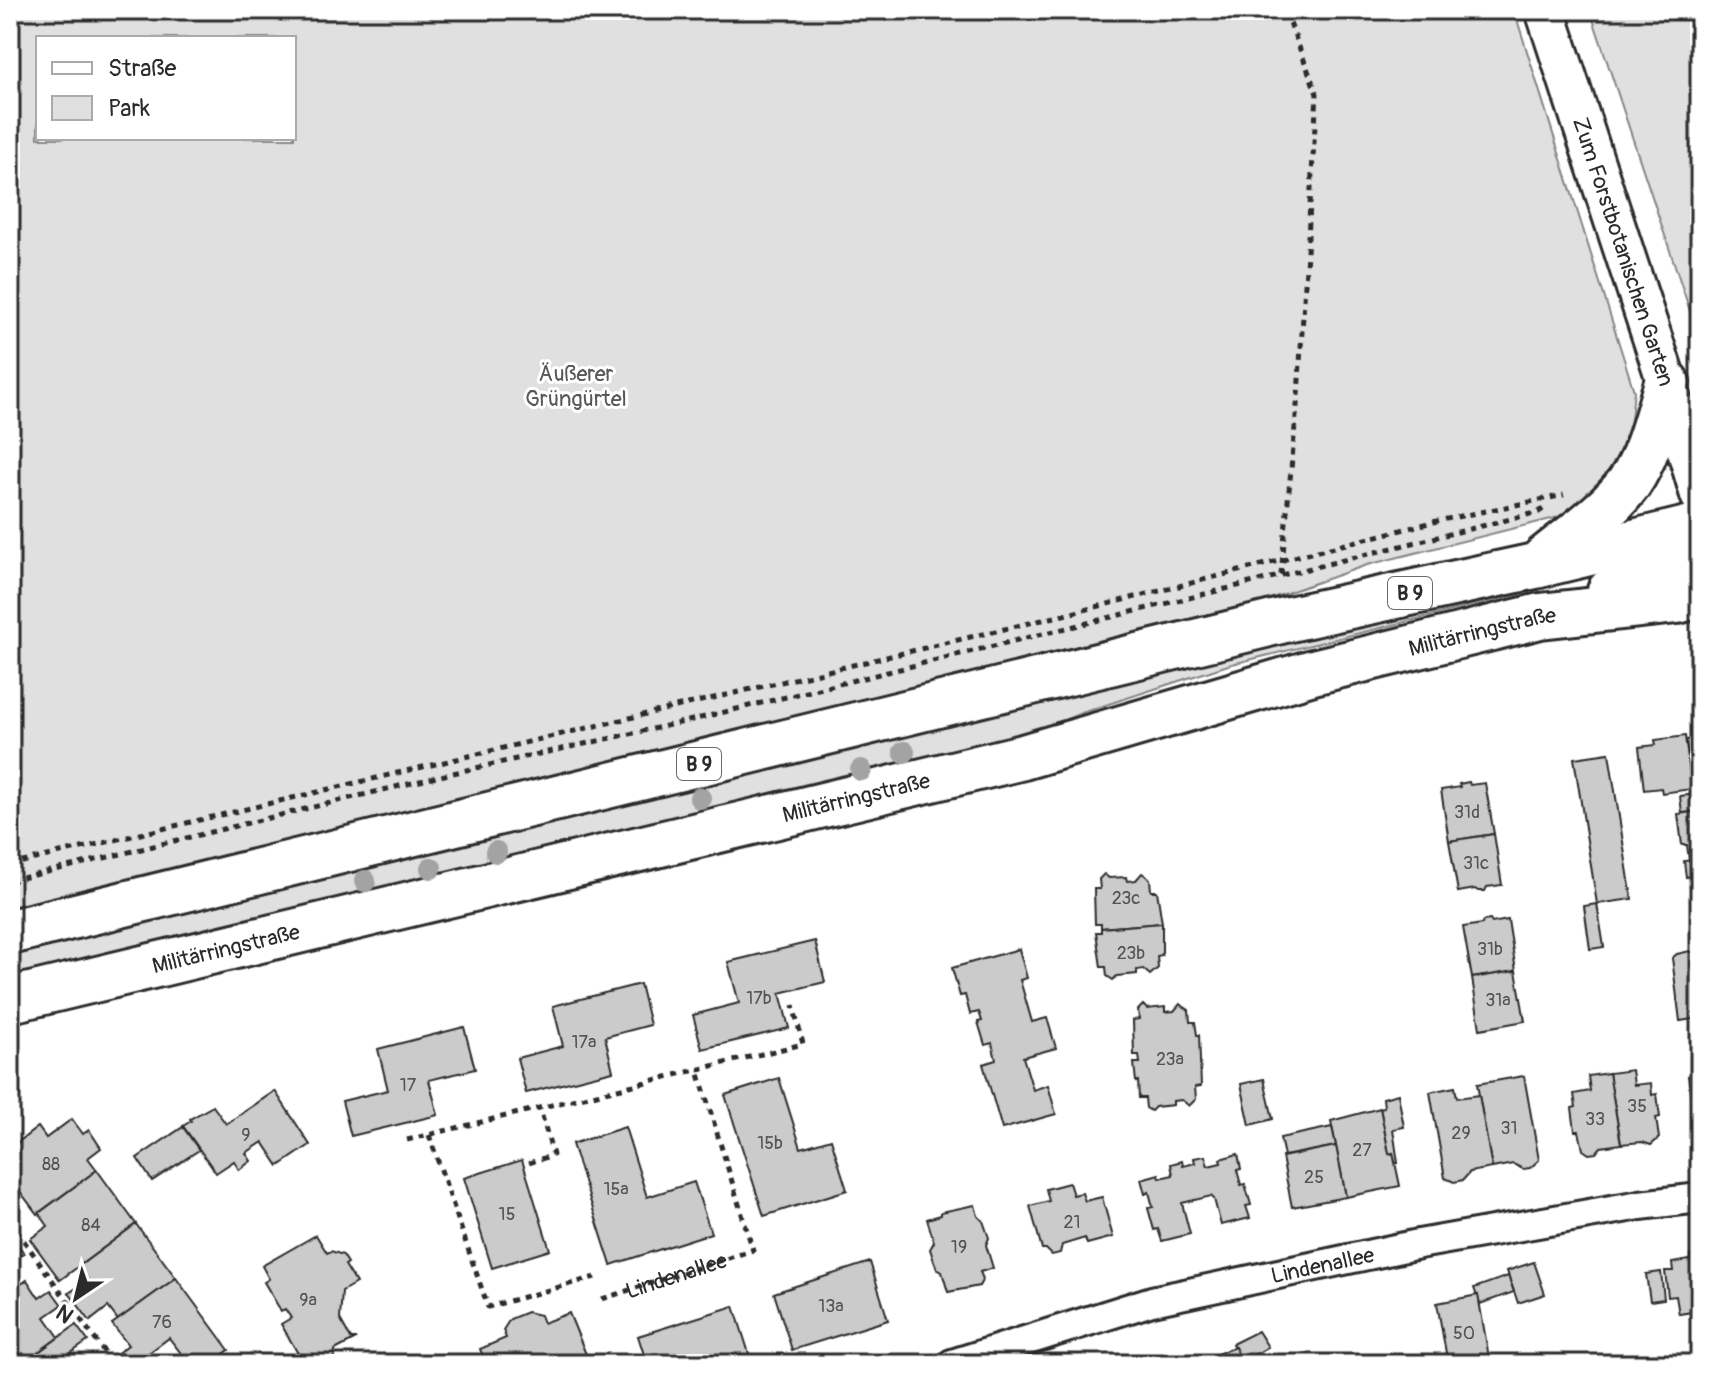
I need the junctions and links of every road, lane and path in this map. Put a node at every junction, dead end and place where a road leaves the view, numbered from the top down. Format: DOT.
graph roads {
  1 [pos="1285,10"];
  2 [pos="1545,10"];
  3 [pos="1681,410"];
  4 [pos="1700,495"];
  5 [pos="1700,526"];
  6 [pos="1700,536"];
  7 [pos="1283,560"];
  8 [pos="1535,566"];
  9 [pos="1281,575"];
  10 [pos="1700,595"];
  11 [pos="1540,616"];
  12 [pos="10,865"];
  13 [pos="10,881"];
  14 [pos="10,932"];
  15 [pos="10,1000"];
  16 [pos="793,1005"];
  17 [pos="698,1071"];
  18 [pos="540,1109"];
  19 [pos="429,1135"];
  20 [pos="407,1140"];
  21 [pos="529,1163"];
  22 [pos="10,1185"];
  23 [pos="1700,1198"];
  24 [pos="12,1212"];
  25 [pos="595,1277"];
  26 [pos="602,1299"];
  27 [pos="176,1359"];
  28 [pos="113,1364"];
  29 [pos="169,1364"];
  30 [pos="952,1364"];
  1 -- 7 [label="path"];
  2 -- 3 [label="main road, Zum Forstbotanischen Garten"];
  3 -- 4 [label="main road, Zum Forstbotanischen Garten"];
  3 -- 8 [label="main road, B 9"];
  5 -- 8 [label="main road, B 9"];
  6 -- 11 [label="main road, B 9"];
  7 -- 9 [label="path"];
  7 -- 9 [label="path"];
  7 -- 12 [label="path"];
  8 -- 14 [label="main road, B 9"];
  9 -- 13 [label="path"];
  10 -- 11 [label="main road, Militärringstraße / B 9"];
  11 -- 15 [label="main road, Militärringstraße / B 9"];
  16 -- 17 [label="path"];
  17 -- 18 [label="path"];
  17 -- 26 [label="path, Lindenallee"];
  18 -- 19 [label="path"];
  18 -- 21 [label="path"];
  19 -- 20 [label="path"];
  19 -- 25 [label="path, Lindenallee"];
  22 -- 24 [label="path"];
  23 -- 30 [label="street, Lindenallee"];
  24 -- 28 [label="path"];
  27 -- 29 [label="path"];
}
